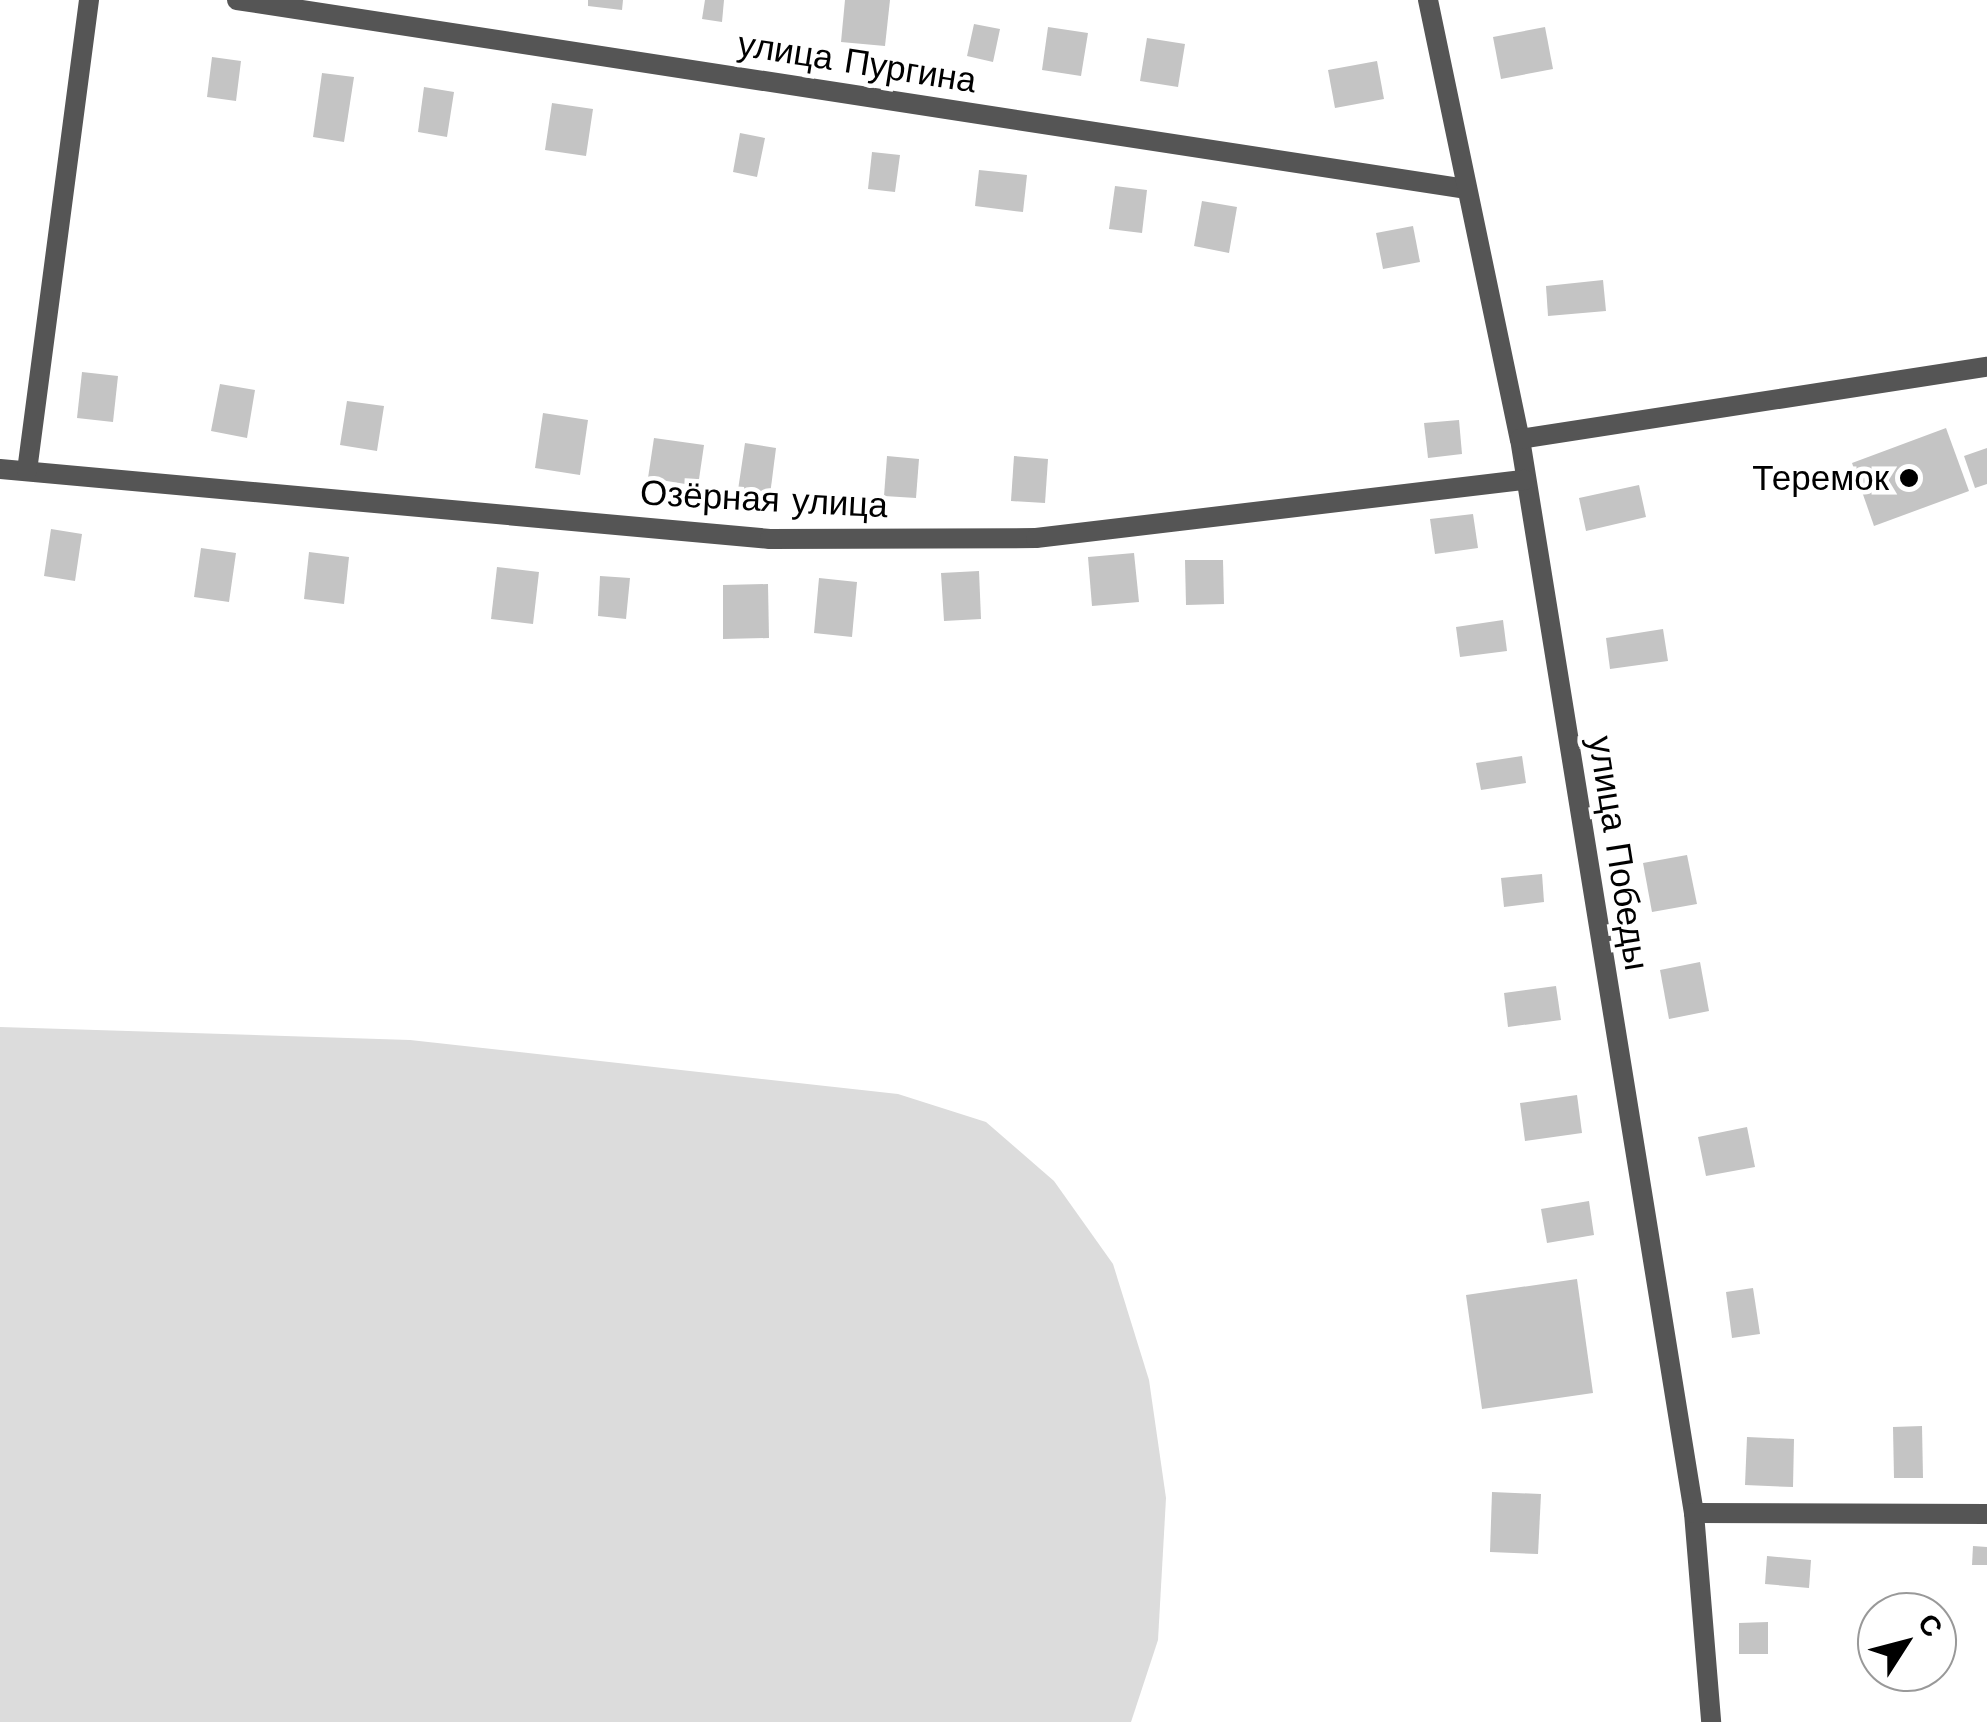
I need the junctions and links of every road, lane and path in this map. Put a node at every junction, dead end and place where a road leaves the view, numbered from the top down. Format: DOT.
graph roads {
  1 [pos="89,0"];
  2 [pos="237,0"];
  3 [pos="1428,0"];
  4 [pos="1466,189"];
  5 [pos="1987,368"];
  6 [pos="1520,439"];
  7 [pos="0,469"];
  8 [pos="27,471"];
  9 [pos="1524,480"];
  10 [pos="1694,1513"];
  11 [pos="1987,1514"];
  12 [pos="1711,1722"];
  1 -- 8 [label="street"];
  2 -- 4 [label="street, улица Пургина"];
  3 -- 4 [label="street, улица Победы"];
  4 -- 6 [label="street, улица Победы"];
  5 -- 6 [label="street"];
  6 -- 9 [label="street, улица Победы"];
  7 -- 8 [label="street, Озёрная улица"];
  8 -- 9 [label="street, Озёрная улица"];
  9 -- 10 [label="street, улица Победы"];
  10 -- 11 [label="street"];
  10 -- 12 [label="street, улица Победы"];
}
